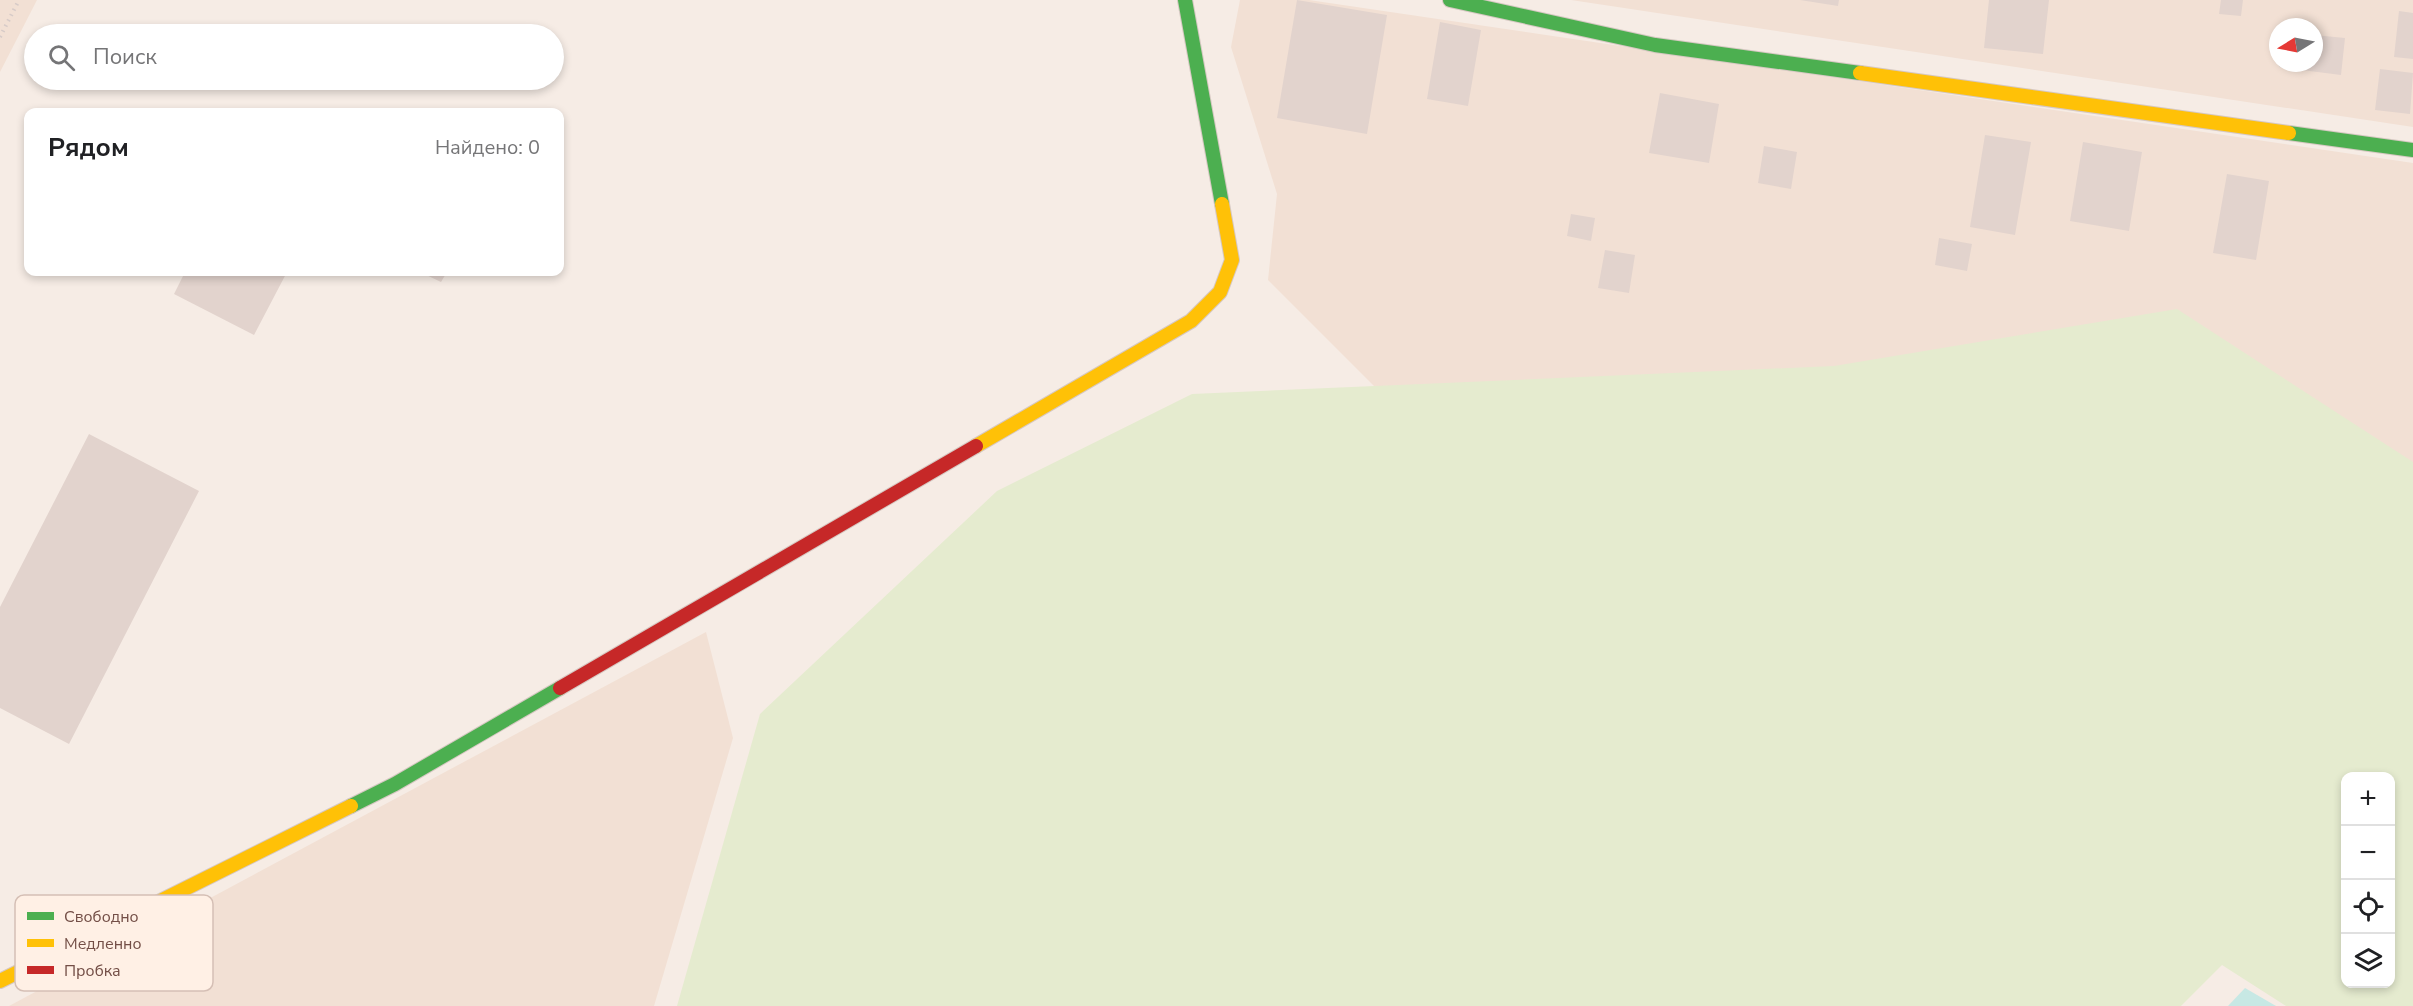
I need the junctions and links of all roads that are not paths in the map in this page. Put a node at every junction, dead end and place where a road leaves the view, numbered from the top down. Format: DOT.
graph roads {
  1 [pos="1185,0"];
  2 [pos="1450,0"];
  3 [pos="2413,150"];
  4 [pos="172,895"];
  5 [pos="15,974"];
  6 [pos="0,981"];
  1 -- 4 [label="street"];
  2 -- 3 [label="street"];
  5 -- 6 [label="street"];
}
